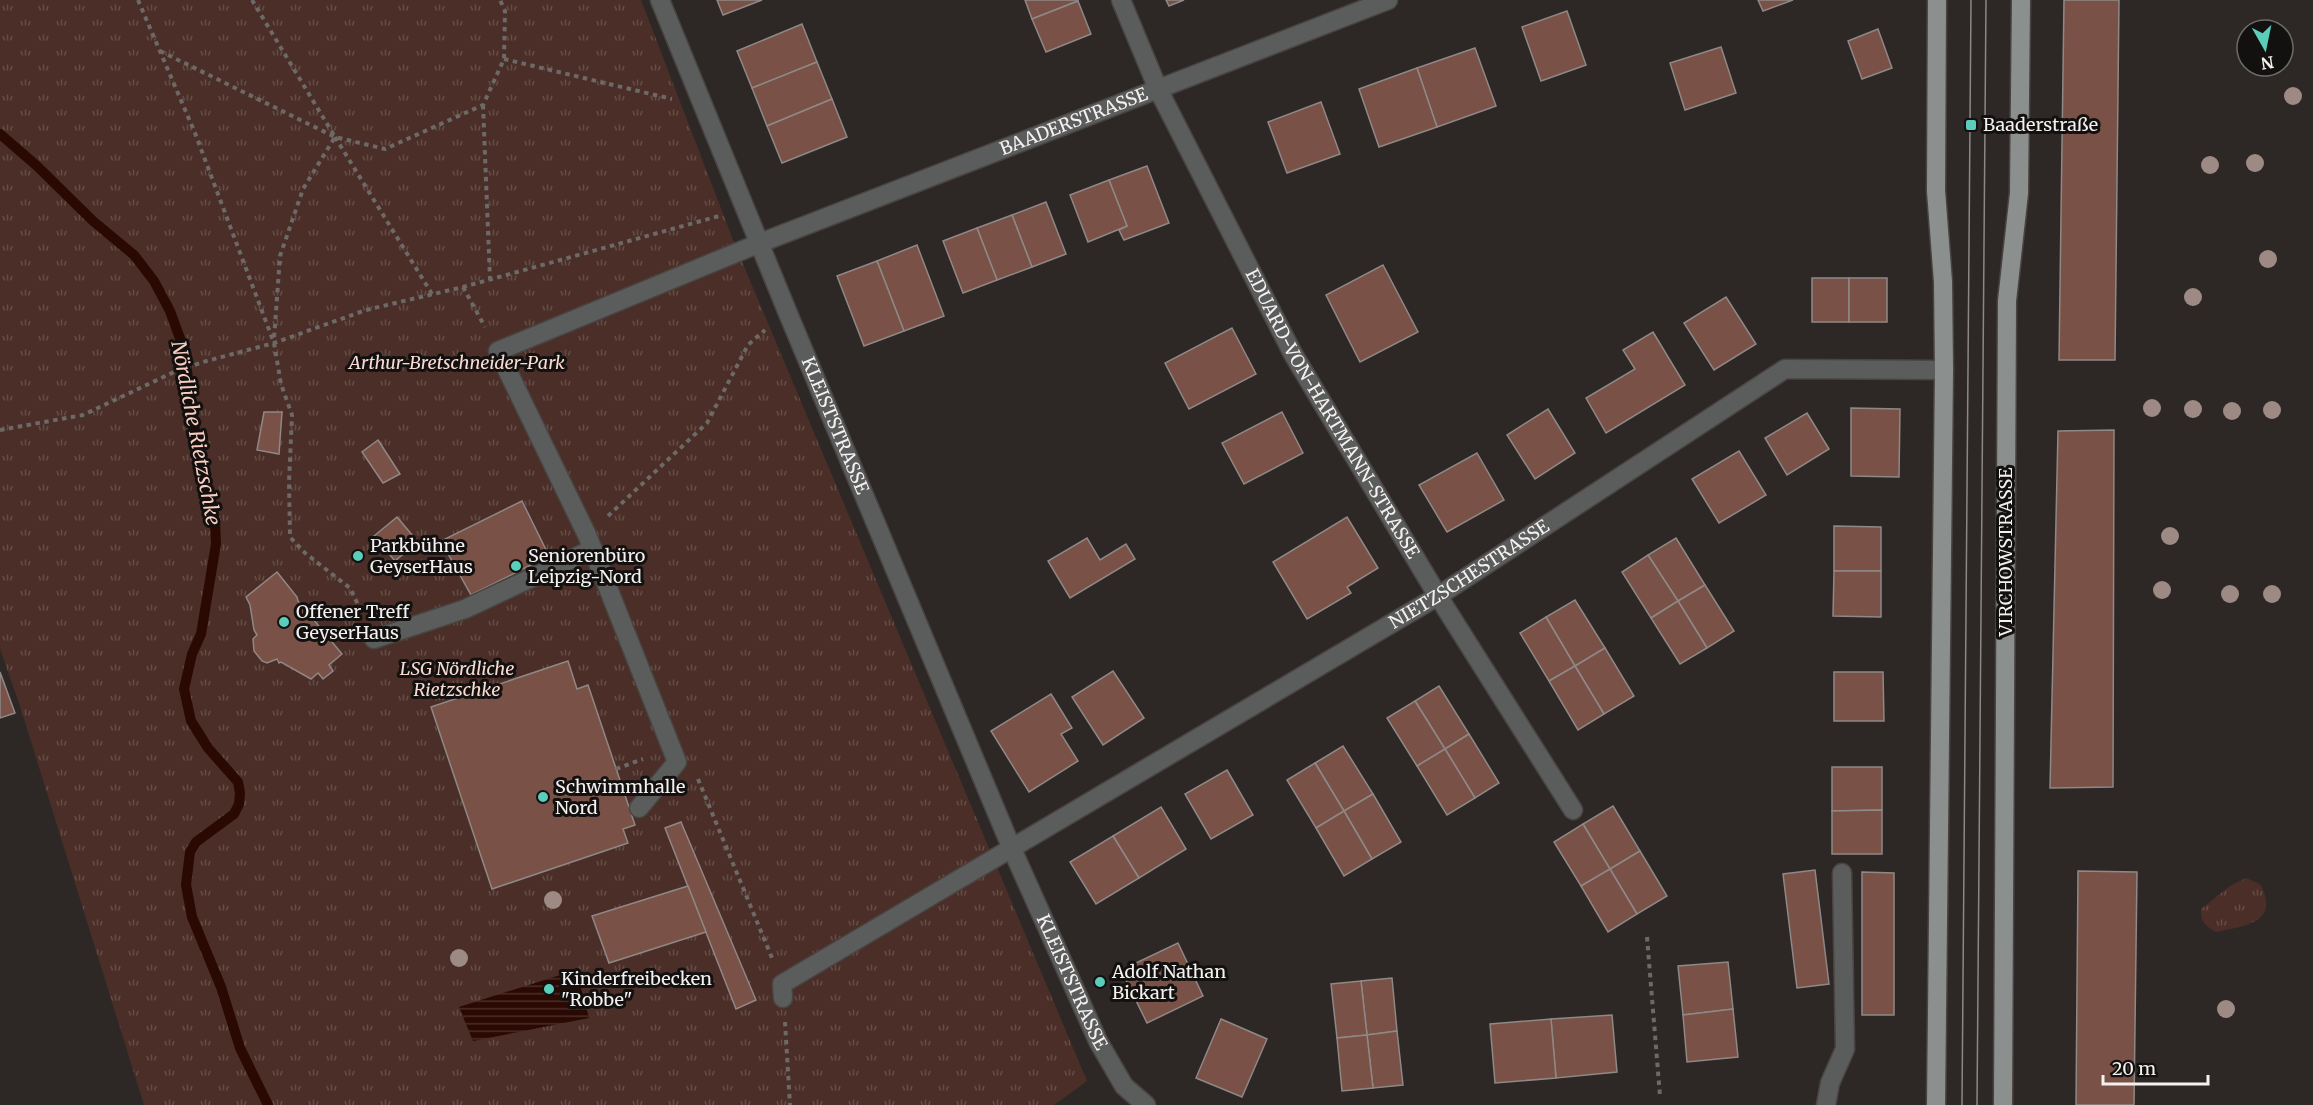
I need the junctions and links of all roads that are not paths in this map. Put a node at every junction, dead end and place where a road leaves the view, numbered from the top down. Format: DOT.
graph roads {
  1 [pos="660,0"];
  2 [pos="1122,0"];
  3 [pos="1388,0"];
  4 [pos="1937,0"];
  5 [pos="2021,0"];
  6 [pos="1158,89"];
  7 [pos="760,243"];
  8 [pos="1944,370"];
  9 [pos="593,549"];
  10 [pos="1438,596"];
  11 [pos="374,639"];
  12 [pos="639,808"];
  13 [pos="1573,810"];
  14 [pos="1012,849"];
  15 [pos="1842,873"];
  16 [pos="783,991"];
  17 [pos="1146,1105"];
  18 [pos="1826,1105"];
  19 [pos="1934,1105"];
  20 [pos="2003,1105"];
  1 -- 7 [label="street, KLEISTSTRASSE"];
  2 -- 6 [label="street, EDUARD-VON-HARTMANN-STRASSE"];
  3 -- 6 [label="street, BAADERSTRASSE"];
  4 -- 8 [label="main road"];
  5 -- 20 [label="main road, VIRCHOWSTRASSE"];
  6 -- 7 [label="street, BAADERSTRASSE"];
  6 -- 10 [label="street, EDUARD-VON-HARTMANN-STRASSE"];
  7 -- 9 [label="street, BAADERSTRASSE"];
  7 -- 14 [label="street, KLEISTSTRASSE"];
  8 -- 10 [label="street, NIETZSCHESTRASSE"];
  8 -- 19 [label="main road"];
  9 -- 11 [label="street"];
  9 -- 12 [label="street"];
  10 -- 13 [label="street, EDUARD-VON-HARTMANN-STRASSE"];
  10 -- 14 [label="street, NIETZSCHESTRASSE"];
  14 -- 16 [label="street"];
  14 -- 17 [label="street, KLEISTSTRASSE"];
  15 -- 18 [label="street"];
}
